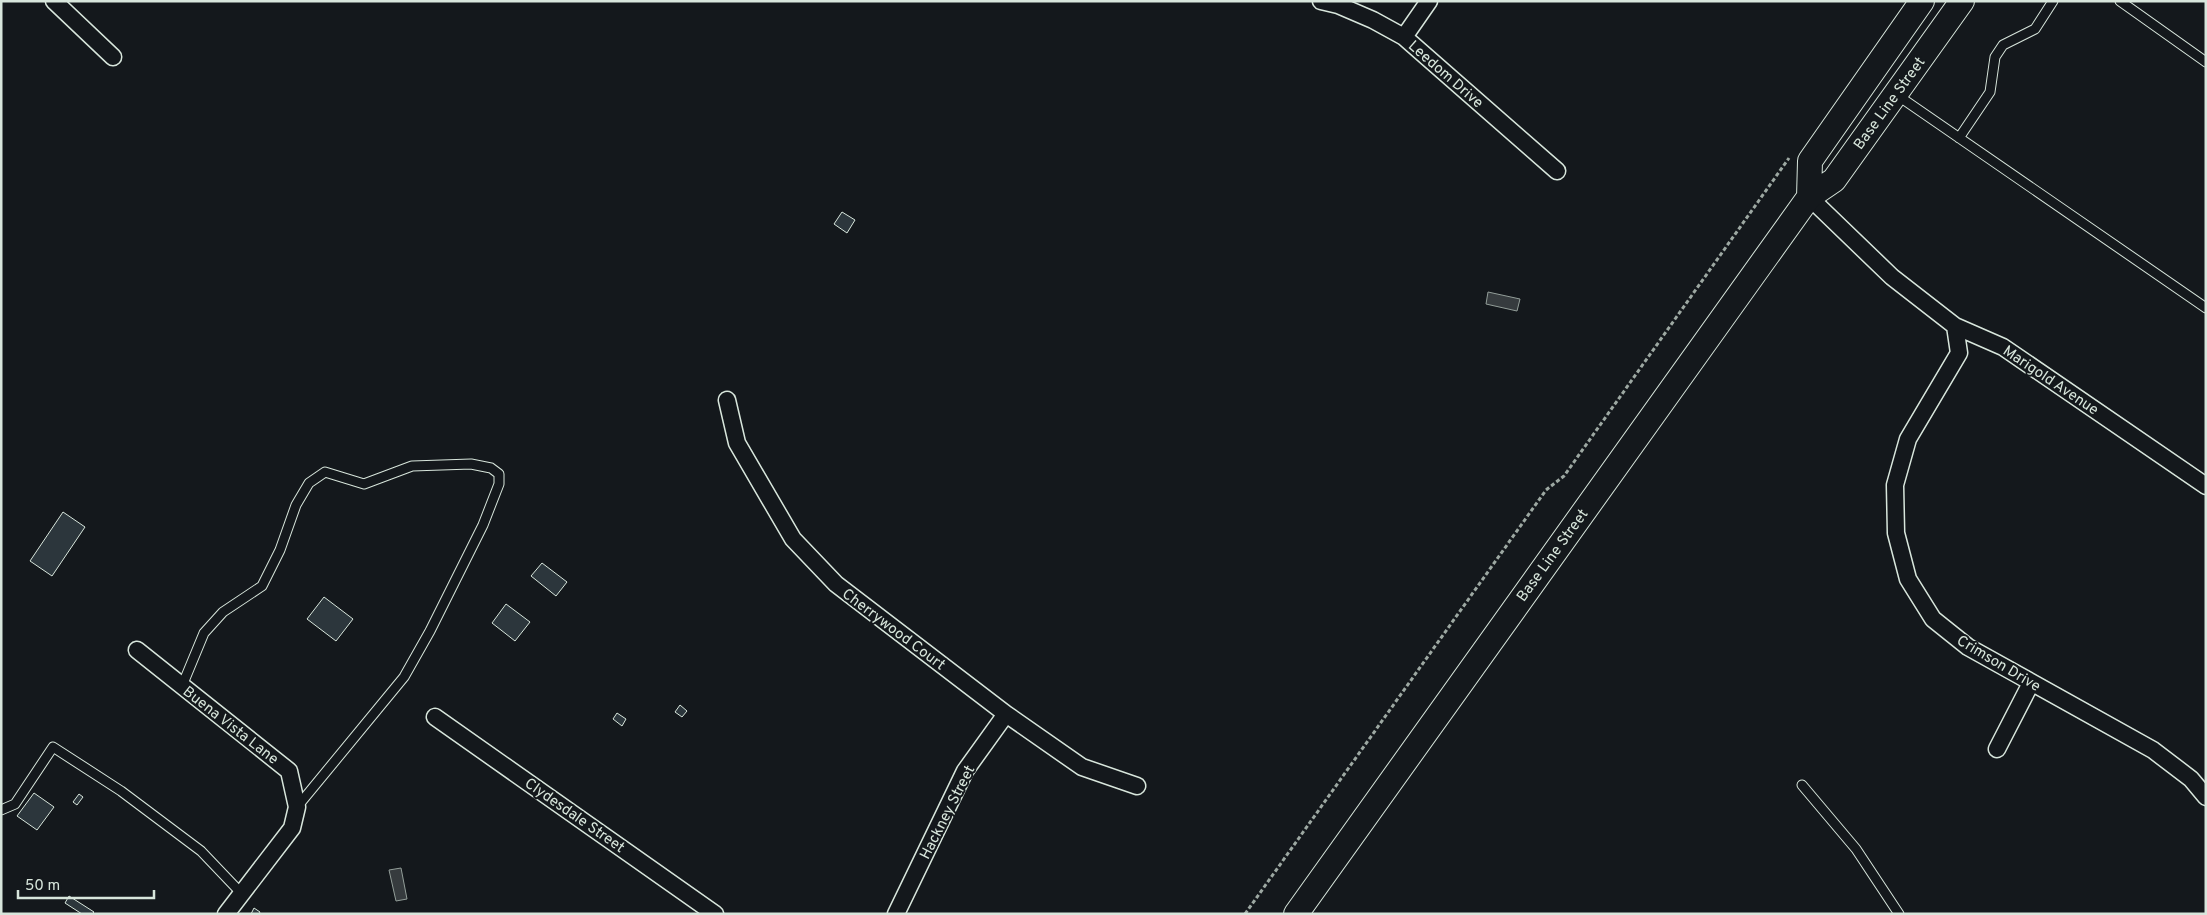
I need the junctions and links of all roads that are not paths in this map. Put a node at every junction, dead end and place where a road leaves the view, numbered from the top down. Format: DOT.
graph roads {
  1 [pos="54,1"];
  2 [pos="1320,1"];
  3 [pos="1430,1"];
  4 [pos="1922,1"];
  5 [pos="1962,1"];
  6 [pos="2053,1"];
  7 [pos="2120,1"];
  8 [pos="1404,37"];
  9 [pos="113,57"];
  10 [pos="2206,62"];
  11 [pos="1895,94"];
  12 [pos="1959,138"];
  13 [pos="1557,170"];
  14 [pos="1809,197"];
  15 [pos="2206,308"];
  16 [pos="1955,326"];
  17 [pos="727,400"];
  18 [pos="2206,486"];
  19 [pos="137,650"];
  20 [pos="2031,683"];
  21 [pos="182,686"];
  22 [pos="1006,714"];
  23 [pos="435,717"];
  24 [pos="1997,749"];
  25 [pos="1802,785"];
  26 [pos="1137,786"];
  27 [pos="2206,797"];
  28 [pos="297,807"];
  29 [pos="1,810"];
  30 [pos="242,894"];
  31 [pos="226,914"];
  32 [pos="716,914"];
  33 [pos="896,914"];
  34 [pos="1296,914"];
  35 [pos="1899,914"];
  1 -- 9 [label="street"];
  2 -- 8 [label="street, Leedom Drive"];
  3 -- 8 [label="street"];
  4 -- 14 [label="main road, Base Line Street"];
  5 -- 11 [label="main road, Base Line Street"];
  6 -- 12 [label="lane"];
  7 -- 10 [label="lane"];
  8 -- 13 [label="street, Leedom Drive"];
  11 -- 12 [label="lane"];
  11 -- 14 [label="main road, Base Line Street"];
  12 -- 15 [label="lane"];
  14 -- 16 [label="street, Marigold Avenue"];
  14 -- 34 [label="main road, Base Line Street"];
  16 -- 18 [label="street, Marigold Avenue"];
  16 -- 20 [label="street, Crimson Drive"];
  17 -- 22 [label="street, Cherrywood Court"];
  19 -- 21 [label="street, Buena Vista Lane"];
  20 -- 24 [label="street"];
  20 -- 27 [label="street, Crimson Drive"];
  21 -- 28 [label="street, Buena Vista Lane"];
  21 -- 28 [label="lane"];
  22 -- 26 [label="street, Cherrywood Court"];
  22 -- 33 [label="street, Hackney Street"];
  23 -- 32 [label="street, Clydesdale Street"];
  25 -- 35 [label="lane"];
  28 -- 30 [label="street, Buena Vista Lane"];
  29 -- 30 [label="lane"];
  30 -- 31 [label="street, Buena Vista Lane"];
}
